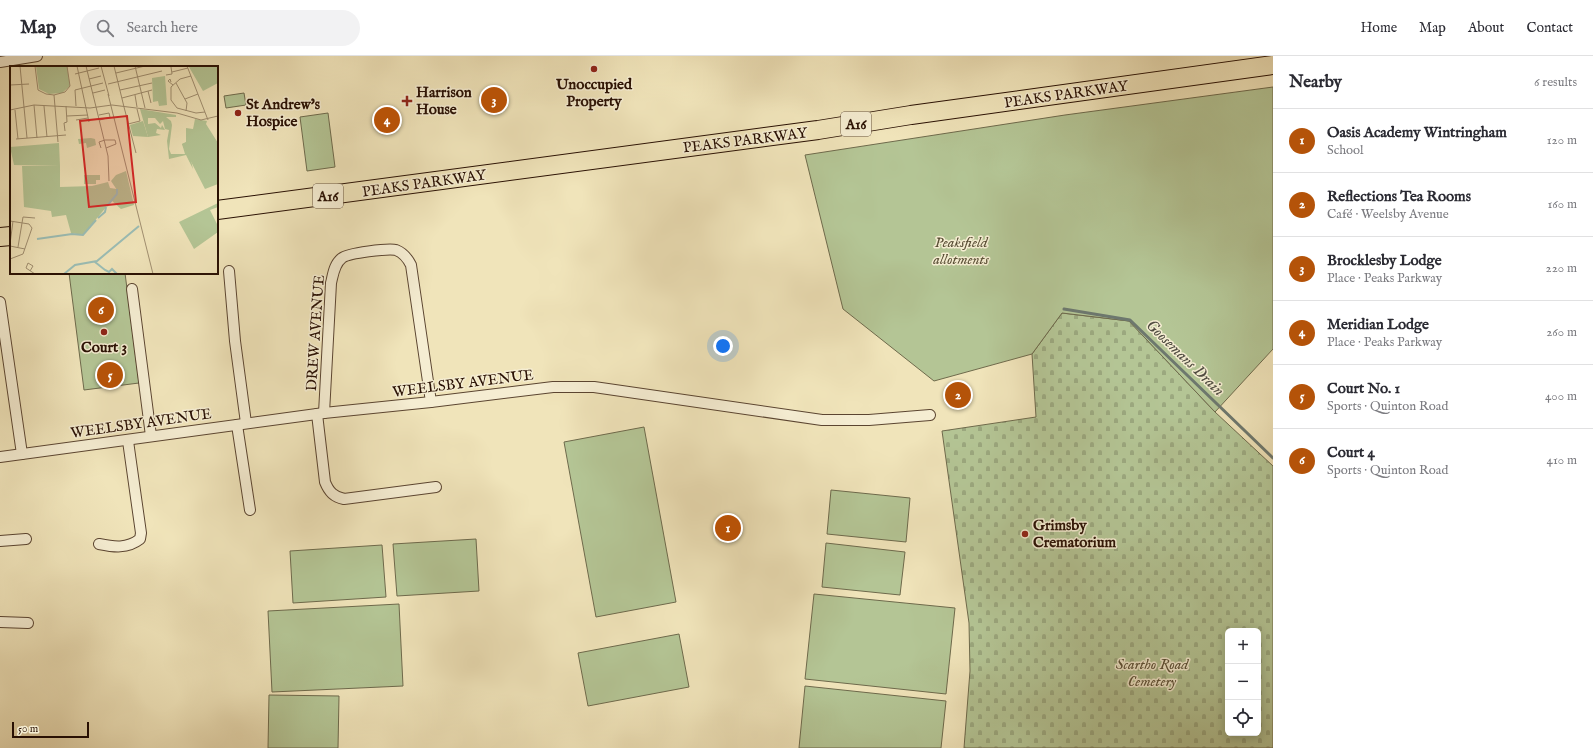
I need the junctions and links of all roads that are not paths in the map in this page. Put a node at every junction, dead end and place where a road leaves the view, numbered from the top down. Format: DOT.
graph roads {
  1 [pos="37,56"];
  2 [pos="0,62"];
  3 [pos="1273,65"];
  4 [pos="218,210"];
  5 [pos="10,236"];
  6 [pos="0,237"];
  7 [pos="229,271"];
  8 [pos="132,289"];
  9 [pos="0,302"];
  10 [pos="431,402"];
  11 [pos="320,414"];
  12 [pos="930,415"];
  13 [pos="241,424"];
  14 [pos="151,436"];
  15 [pos="128,440"];
  16 [pos="22,454"];
  17 [pos="0,457"];
  18 [pos="436,487"];
  19 [pos="250,510"];
  20 [pos="26,540"];
  21 [pos="0,541"];
  22 [pos="99,544"];
  23 [pos="0,622"];
  24 [pos="28,623"];
  1 -- 2 [label="street"];
  3 -- 4 [label="highway, PEAKS PARKWAY / A16"];
  5 -- 6 [label="highway"];
  7 -- 13 [label="street"];
  8 -- 14 [label="street"];
  9 -- 16 [label="street"];
  10 -- 11 [label="street, WEELSBY AVENUE"];
  10 -- 11 [label="street, DREW AVENUE"];
  10 -- 12 [label="street, WEELSBY AVENUE"];
  11 -- 13 [label="street, WEELSBY AVENUE"];
  11 -- 18 [label="street, DREW AVENUE"];
  13 -- 14 [label="street, WEELSBY AVENUE"];
  13 -- 19 [label="street"];
  14 -- 15 [label="street, WEELSBY AVENUE"];
  15 -- 16 [label="street, WEELSBY AVENUE"];
  15 -- 22 [label="street"];
  16 -- 17 [label="street, WEELSBY AVENUE"];
  20 -- 21 [label="street"];
  23 -- 24 [label="street"];
}
